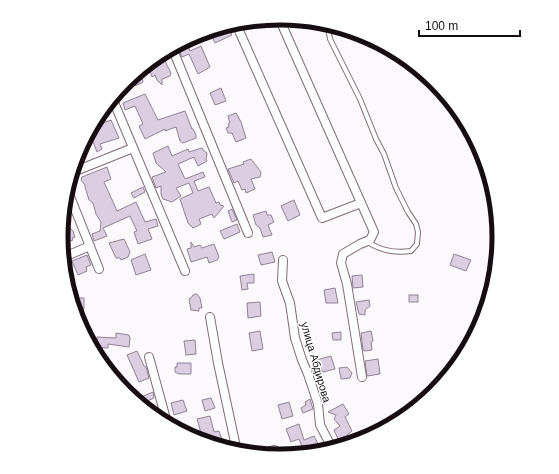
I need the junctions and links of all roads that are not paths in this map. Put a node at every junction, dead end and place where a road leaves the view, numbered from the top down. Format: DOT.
graph roads {
  1 [pos="282,25"];
  2 [pos="238,29"];
  3 [pos="328,31"];
  4 [pos="174,53"];
  5 [pos="115,104"];
  6 [pos="133,148"];
  7 [pos="79,170"];
  8 [pos="71,199"];
  9 [pos="361,203"];
  10 [pos="248,232"];
  11 [pos="370,240"];
  12 [pos="90,246"];
  13 [pos="68,255"];
  14 [pos="283,260"];
  15 [pos="99,269"];
  16 [pos="185,270"];
  17 [pos="210,317"];
  18 [pos="149,356"];
  19 [pos="362,378"];
  20 [pos="165,415"];
  21 [pos="329,443"];
  22 [pos="235,444"];
  1 -- 9 [label="street"];
  2 -- 9 [label="street"];
  3 -- 11 [label="lane"];
  4 -- 10 [label="street"];
  5 -- 6 [label="street"];
  6 -- 7 [label="street"];
  6 -- 16 [label="street"];
  8 -- 12 [label="street"];
  9 -- 11 [label="street"];
  11 -- 19 [label="street"];
  12 -- 13 [label="street"];
  12 -- 15 [label="street"];
  14 -- 21 [label="street, улица Абдирова"];
  17 -- 22 [label="street"];
  18 -- 20 [label="street"];
}
